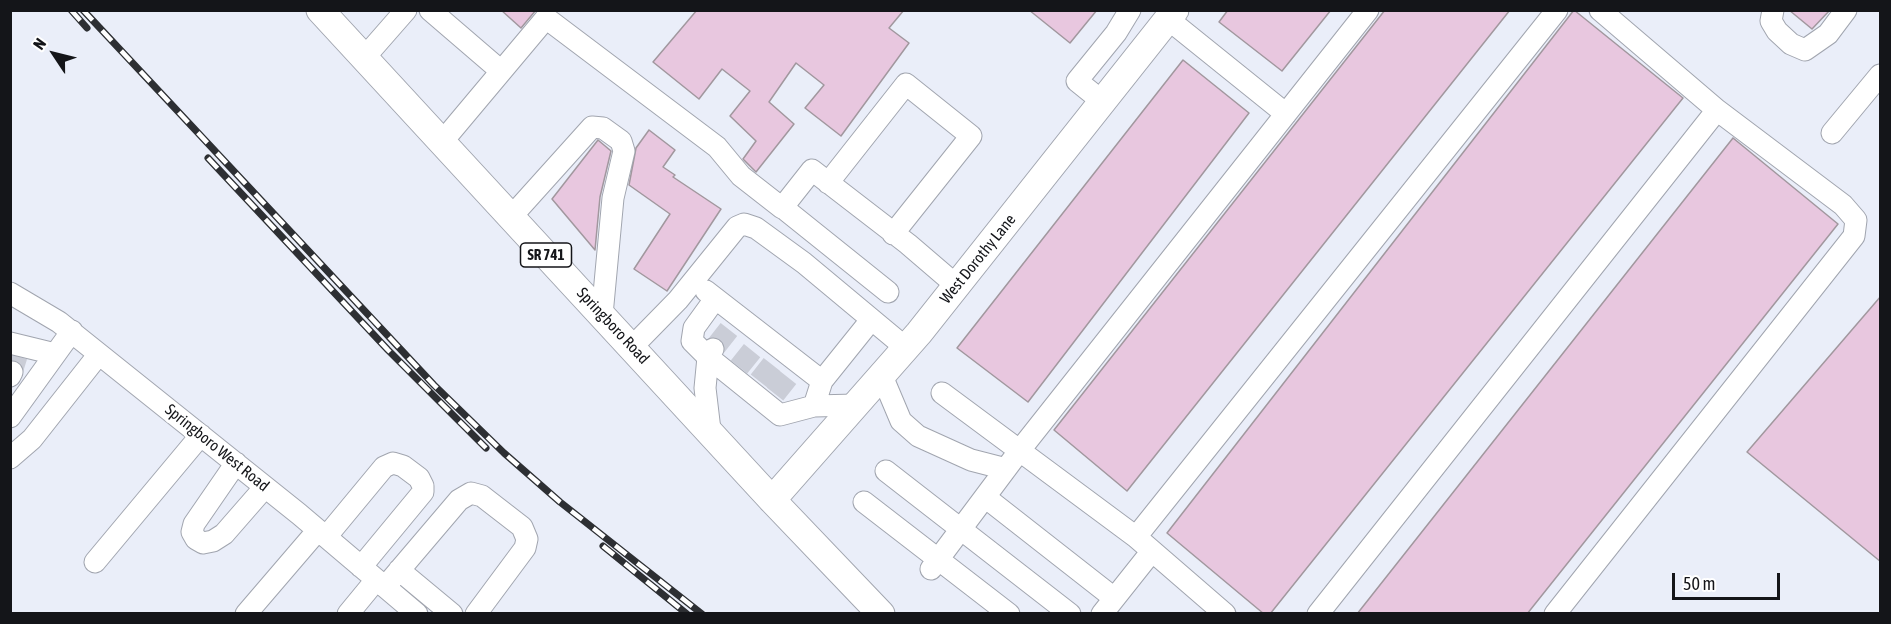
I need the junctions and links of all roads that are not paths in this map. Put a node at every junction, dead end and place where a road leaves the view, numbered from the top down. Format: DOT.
graph roads {
  1 [pos="320,10"];
  2 [pos="406,10"];
  3 [pos="430,10"];
  4 [pos="1130,10"];
  5 [pos="1368,10"];
  6 [pos="1557,10"];
  7 [pos="1600,10"];
  8 [pos="1773,10"];
  9 [pos="1846,10"];
  10 [pos="550,14"];
  11 [pos="1172,15"];
  12 [pos="364,58"];
  13 [pos="501,71"];
  14 [pos="1881,75"];
  15 [pos="1103,102"];
  16 [pos="1717,110"];
  17 [pos="1286,114"];
  18 [pos="1832,133"];
  19 [pos="442,142"];
  20 [pos="828,183"];
  21 [pos="782,207"];
  22 [pos="511,217"];
  23 [pos="893,234"];
  24 [pos="10,280"];
  25 [pos="694,280"];
  26 [pos="957,286"];
  27 [pos="10,292"];
  28 [pos="888,292"];
  29 [pos="715,299"];
  30 [pos="36,306"];
  31 [pos="602,315"];
  32 [pos="871,320"];
  33 [pos="72,332"];
  34 [pos="633,346"];
  35 [pos="906,348"];
  36 [pos="712,351"];
  37 [pos="55,354"];
  38 [pos="99,354"];
  39 [pos="16,368"];
  40 [pos="882,376"];
  41 [pos="822,381"];
  42 [pos="942,393"];
  43 [pos="856,405"];
  44 [pos="814,406"];
  45 [pos="10,417"];
  46 [pos="710,430"];
  47 [pos="201,435"];
  48 [pos="1020,450"];
  49 [pos="10,459"];
  50 [pos="236,463"];
  51 [pos="1006,469"];
  52 [pos="886,471"];
  53 [pos="265,487"];
  54 [pos="985,497"];
  55 [pos="772,500"];
  56 [pos="864,502"];
  57 [pos="962,528"];
  58 [pos="322,533"];
  59 [pos="1136,537"];
  60 [pos="1152,550"];
  61 [pos="95,562"];
  62 [pos="935,564"];
  63 [pos="399,570"];
  64 [pos="374,578"];
  65 [pos="1108,606"];
  66 [pos="246,614"];
  67 [pos="348,614"];
  68 [pos="417,614"];
  69 [pos="452,614"];
  70 [pos="476,614"];
  71 [pos="881,614"];
  72 [pos="1009,614"];
  73 [pos="1070,614"];
  74 [pos="1225,614"];
  75 [pos="1317,614"];
  76 [pos="1555,614"];
  1 -- 12 [label="main road, Springboro Road / SR 741"];
  2 -- 12 [label="street"];
  3 -- 13 [label="street"];
  4 -- 15 [label="street"];
  5 -- 17 [label="street"];
  6 -- 59 [label="street"];
  7 -- 16 [label="street"];
  8 -- 9 [label="street"];
  10 -- 13 [label="street"];
  10 -- 21 [label="street"];
  11 -- 15 [label="main road, West Dorothy Lane"];
  11 -- 17 [label="street"];
  12 -- 19 [label="main road, Springboro Road / SR 741"];
  13 -- 19 [label="street"];
  14 -- 18 [label="street"];
  15 -- 26 [label="main road, West Dorothy Lane"];
  16 -- 75 [label="street"];
  16 -- 76 [label="street"];
  17 -- 48 [label="street"];
  19 -- 22 [label="main road, Springboro Road / SR 741"];
  20 -- 21 [label="street"];
  20 -- 23 [label="street"];
  20 -- 23 [label="street"];
  21 -- 28 [label="street"];
  22 -- 31 [label="main road, Springboro Road / SR 741"];
  22 -- 31 [label="street"];
  23 -- 26 [label="street"];
  24 -- 30 [label="street"];
  25 -- 29 [label="street"];
  25 -- 32 [label="street"];
  25 -- 34 [label="street"];
  26 -- 35 [label="main road, West Dorothy Lane"];
  27 -- 30 [label="street, Springboro West Road"];
  29 -- 36 [label="street"];
  29 -- 41 [label="street"];
  30 -- 33 [label="street, Springboro West Road"];
  31 -- 34 [label="main road, Springboro Road / SR 741"];
  32 -- 35 [label="street"];
  32 -- 41 [label="street"];
  33 -- 37 [label="street"];
  33 -- 38 [label="street, Springboro West Road"];
  34 -- 46 [label="main road, Springboro Road / SR 741"];
  35 -- 40 [label="main road, West Dorothy Lane"];
  36 -- 44 [label="street"];
  36 -- 46 [label="street"];
  37 -- 39 [label="street"];
  37 -- 39 [label="street"];
  38 -- 47 [label="street, Springboro West Road"];
  38 -- 49 [label="street"];
  39 -- 45 [label="street"];
  40 -- 43 [label="main road, West Dorothy Lane"];
  40 -- 51 [label="street"];
  41 -- 44 [label="street"];
  42 -- 48 [label="street"];
  43 -- 44 [label="street"];
  43 -- 55 [label="main road, West Dorothy Lane"];
  46 -- 55 [label="main road, Springboro Road / SR 741"];
  47 -- 50 [label="street, Springboro West Road"];
  47 -- 61 [label="street"];
  48 -- 51 [label="street"];
  48 -- 59 [label="street"];
  50 -- 53 [label="street, Springboro West Road"];
  50 -- 53 [label="street"];
  51 -- 54 [label="street"];
  52 -- 57 [label="street"];
  53 -- 58 [label="street, Springboro West Road"];
  54 -- 57 [label="street"];
  54 -- 65 [label="street"];
  55 -- 71 [label="main road, Springboro Road / SR 741"];
  56 -- 62 [label="street"];
  57 -- 62 [label="street"];
  57 -- 73 [label="street"];
  58 -- 64 [label="street, Springboro West Road"];
  58 -- 64 [label="street"];
  58 -- 66 [label="street"];
  59 -- 60 [label="street"];
  60 -- 65 [label="street"];
  60 -- 74 [label="street"];
  62 -- 72 [label="street"];
  63 -- 64 [label="street"];
  63 -- 69 [label="street"];
  63 -- 70 [label="street"];
  64 -- 67 [label="street"];
  64 -- 68 [label="street, Springboro West Road"];
}
